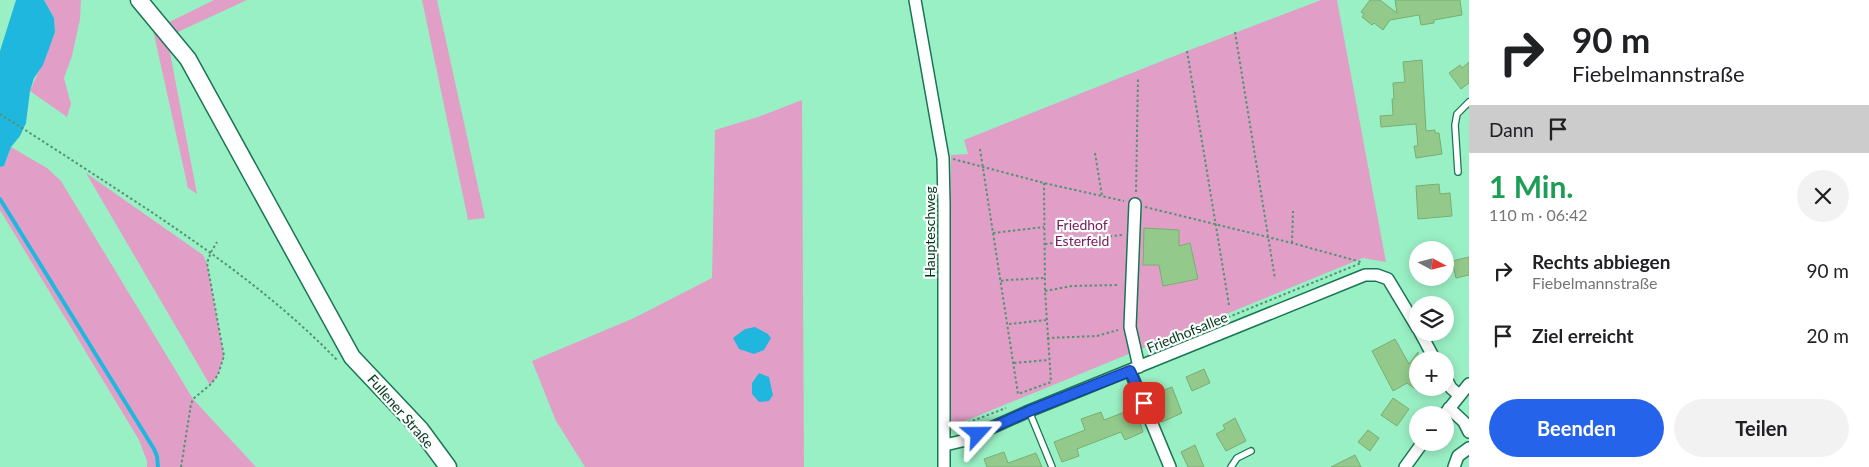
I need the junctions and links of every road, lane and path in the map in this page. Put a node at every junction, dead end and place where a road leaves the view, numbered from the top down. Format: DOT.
graph roads {
  1 [pos="140,0"];
  2 [pos="915,0"];
  3 [pos="1236,32"];
  4 [pos="1187,51"];
  5 [pos="1138,77"];
  6 [pos="1469,102"];
  7 [pos="0,114"];
  8 [pos="980,149"];
  9 [pos="1096,152"];
  10 [pos="943,158"];
  11 [pos="984,168"];
  12 [pos="1458,172"];
  13 [pos="1044,183"];
  14 [pos="1102,196"];
  15 [pos="1135,204"];
  16 [pos="1293,211"];
  17 [pos="1215,225"];
  18 [pos="1044,227"];
  19 [pos="993,233"];
  20 [pos="1134,234"];
  21 [pos="1270,238"];
  22 [pos="217,242"];
  23 [pos="1292,243"];
  24 [pos="1045,244"];
  25 [pos="210,252"];
  26 [pos="1361,262"];
  27 [pos="1045,278"];
  28 [pos="1275,279"];
  29 [pos="1001,281"];
  30 [pos="1132,284"];
  31 [pos="1045,291"];
  32 [pos="1229,305"];
  33 [pos="1409,314"];
  34 [pos="1046,320"];
  35 [pos="1008,324"];
  36 [pos="1130,327"];
  37 [pos="1047,338"];
  38 [pos="345,359"];
  39 [pos="1048,360"];
  40 [pos="1014,363"];
  41 [pos="1135,369"];
  42 [pos="1469,384"];
  43 [pos="1454,391"];
  44 [pos="1459,395"];
  45 [pos="1451,406"];
  46 [pos="1029,411"];
  47 [pos="1454,416"];
  48 [pos="1469,432"];
  49 [pos="945,445"];
  50 [pos="1469,448"];
  51 [pos="1417,451"];
  52 [pos="1251,452"];
  53 [pos="181,467"];
  54 [pos="448,467"];
  55 [pos="944,467"];
  56 [pos="1052,467"];
  57 [pos="1170,467"];
  58 [pos="1231,467"];
  59 [pos="1405,467"];
  60 [pos="1454,467"];
  1 -- 38 [label="main road, Fullener Straße"];
  2 -- 10 [label="street, Haupteschweg"];
  3 -- 21 [label="path"];
  4 -- 17 [label="path"];
  5 -- 15 [label="path"];
  6 -- 12 [label="lane"];
  7 -- 25 [label="path"];
  8 -- 11 [label="path"];
  9 -- 14 [label="path"];
  10 -- 11 [label="path"];
  10 -- 49 [label="street, Haupteschweg"];
  11 -- 13 [label="path"];
  11 -- 19 [label="path"];
  13 -- 14 [label="path"];
  13 -- 18 [label="path"];
  14 -- 15 [label="path"];
  15 -- 17 [label="path"];
  15 -- 20 [label="street"];
  16 -- 23 [label="path"];
  17 -- 21 [label="path"];
  17 -- 32 [label="path"];
  18 -- 19 [label="path"];
  18 -- 24 [label="path"];
  19 -- 29 [label="path"];
  20 -- 24 [label="path"];
  20 -- 30 [label="street"];
  21 -- 23 [label="path"];
  21 -- 28 [label="path"];
  22 -- 25 [label="path"];
  23 -- 26 [label="path"];
  24 -- 27 [label="path"];
  25 -- 38 [label="path"];
  25 -- 53 [label="path"];
  27 -- 29 [label="path"];
  27 -- 31 [label="path"];
  29 -- 35 [label="path"];
  30 -- 31 [label="path"];
  30 -- 36 [label="street"];
  31 -- 34 [label="path"];
  33 -- 41 [label="street, Friedhofsallee"];
  34 -- 35 [label="path"];
  34 -- 37 [label="path"];
  35 -- 40 [label="path"];
  36 -- 37 [label="path"];
  36 -- 41 [label="street"];
  37 -- 39 [label="path"];
  38 -- 54 [label="main road, Fullener Straße"];
  39 -- 40 [label="path"];
  39 -- 40 [label="path"];
  41 -- 46 [label="street, Friedhofsallee"];
  41 -- 57 [label="street"];
  42 -- 44 [label="street"];
  43 -- 44 [label="street"];
  44 -- 45 [label="street"];
  46 -- 49 [label="street, Friedhofsallee"];
  46 -- 56 [label="lane"];
  47 -- 48 [label="street"];
  49 -- 55 [label="street, Haupteschweg"];
  50 -- 60 [label="street"];
  51 -- 59 [label="street"];
  52 -- 58 [label="lane"];
}
